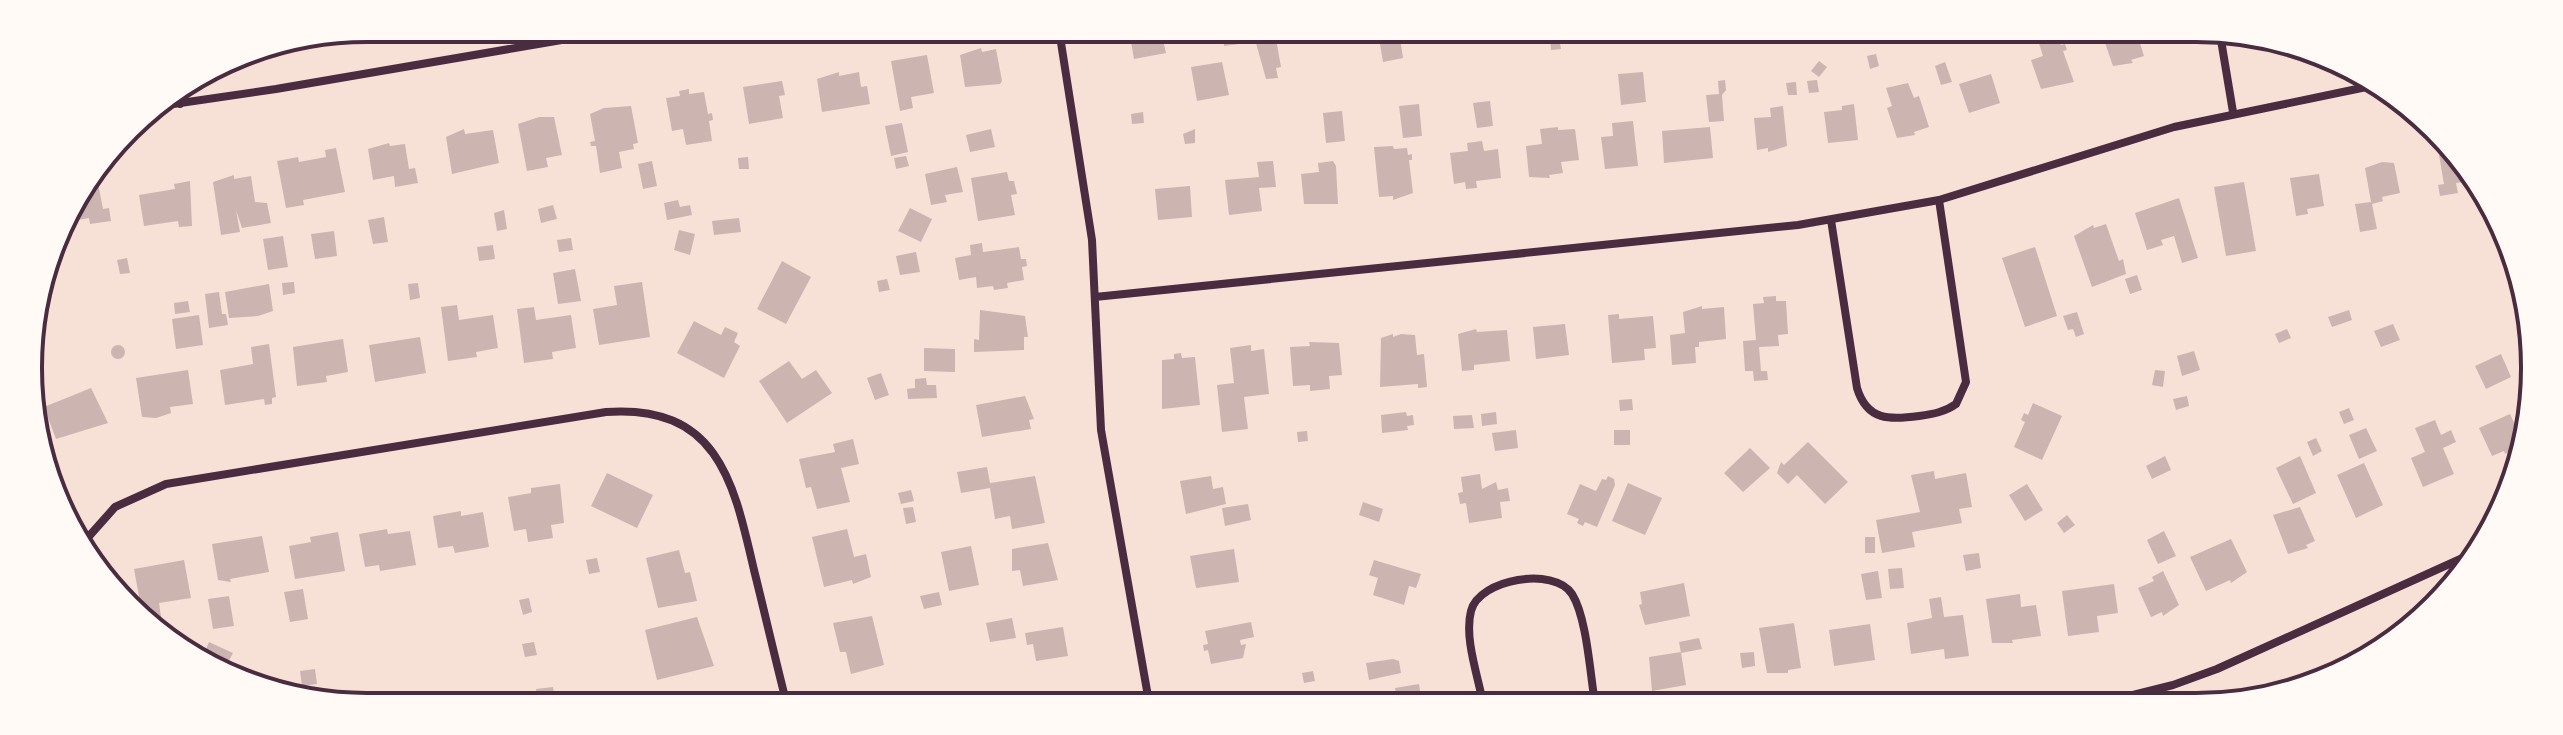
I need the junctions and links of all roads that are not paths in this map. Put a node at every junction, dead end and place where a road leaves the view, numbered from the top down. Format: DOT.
graph roads {
  1 [pos="549,42"];
  2 [pos="1061,42"];
  3 [pos="2222,43"];
  4 [pos="2361,88"];
  5 [pos="176,104"];
  6 [pos="180,104"];
  7 [pos="2233,112"];
  8 [pos="1939,200"];
  9 [pos="1831,220"];
  10 [pos="1095,297"];
  11 [pos="89,536"];
  12 [pos="2458,560"];
  13 [pos="784,693"];
  14 [pos="1147,693"];
  15 [pos="1481,693"];
  16 [pos="1593,693"];
  17 [pos="2141,693"];
  1 -- 6 [label="street"];
  2 -- 10 [label="street"];
  3 -- 7 [label="street"];
  4 -- 7 [label="street"];
  5 -- 6 [label="street"];
  7 -- 8 [label="street"];
  8 -- 9 [label="street"];
  8 -- 9 [label="street"];
  9 -- 10 [label="street"];
  10 -- 14 [label="street"];
  11 -- 13 [label="street"];
  12 -- 17 [label="street"];
  15 -- 16 [label="street"];
}
